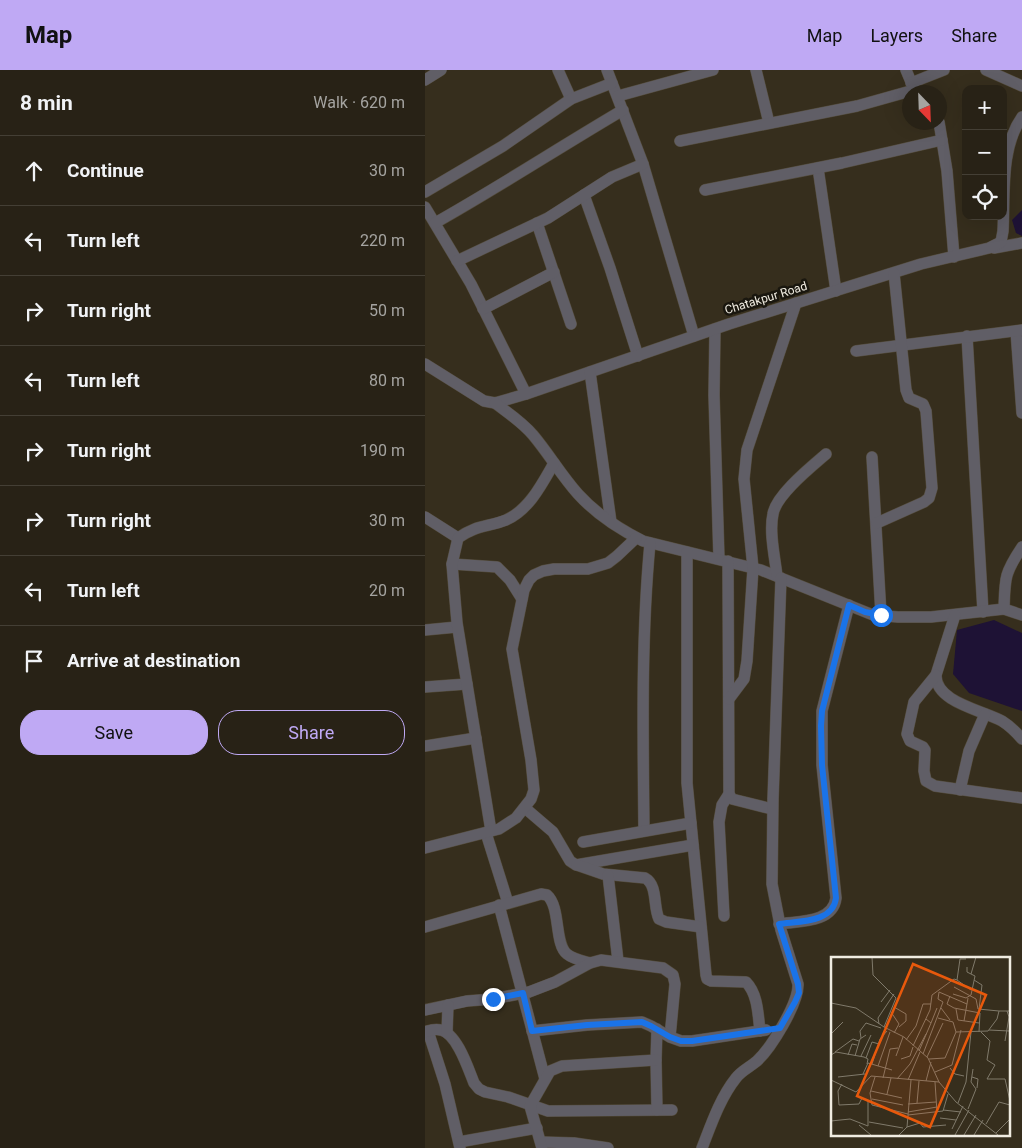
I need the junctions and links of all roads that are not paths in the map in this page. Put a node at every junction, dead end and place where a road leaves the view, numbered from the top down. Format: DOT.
graph roads {
  1 [pos="441,70"];
  2 [pos="558,70"];
  3 [pos="607,70"];
  4 [pos="713,70"];
  5 [pos="756,70"];
  6 [pos="905,70"];
  7 [pos="987,70"];
  8 [pos="939,71"];
  9 [pos="425,80"];
  10 [pos="613,82"];
  11 [pos="912,85"];
  12 [pos="920,85"];
  13 [pos="1022,86"];
  14 [pos="902,93"];
  15 [pos="618,96"];
  16 [pos="571,99"];
  17 [pos="623,110"];
  18 [pos="1022,117"];
  19 [pos="769,124"];
  20 [pos="940,130"];
  21 [pos="942,140"];
  22 [pos="679,141"];
  23 [pos="643,164"];
  24 [pos="818,168"];
  25 [pos="705,190"];
  26 [pos="425,192"];
  27 [pos="584,195"];
  28 [pos="425,207"];
  29 [pos="435,223"];
  30 [pos="537,223"];
  31 [pos="1022,243"];
  32 [pos="989,248"];
  33 [pos="954,256"];
  34 [pos="457,261"];
  35 [pos="554,272"];
  36 [pos="894,273"];
  37 [pos="836,291"];
  38 [pos="796,303"];
  39 [pos="483,310"];
  40 [pos="571,324"];
  41 [pos="715,329"];
  42 [pos="1019,330"];
  43 [pos="694,336"];
  44 [pos="967,336"];
  45 [pos="902,345"];
  46 [pos="856,351"];
  47 [pos="638,356"];
  48 [pos="425,364"];
  49 [pos="589,372"];
  50 [pos="526,394"];
  51 [pos="495,403"];
  52 [pos="1022,413"];
  53 [pos="826,454"];
  54 [pos="872,456"];
  55 [pos="554,463"];
  56 [pos="425,516"];
  57 [pos="611,522"];
  58 [pos="877,523"];
  59 [pos="458,538"];
  60 [pos="637,538"];
  61 [pos="650,543"];
  62 [pos="1022,548"];
  63 [pos="687,552"];
  64 [pos="724,560"];
  65 [pos="452,564"];
  66 [pos="753,568"];
  67 [pos="779,577"];
  68 [pos="522,599"];
  69 [pos="849,605"];
  70 [pos="1005,609"];
  71 [pos="983,612"];
  72 [pos="881,615"];
  73 [pos="1022,615"];
  74 [pos="955,616"];
  75 [pos="457,627"];
  76 [pos="425,630"];
  77 [pos="936,675"];
  78 [pos="467,684"];
  79 [pos="425,687"];
  80 [pos="729,699"];
  81 [pos="985,714"];
  82 [pos="476,738"];
  83 [pos="1022,739"];
  84 [pos="425,746"];
  85 [pos="960,790"];
  86 [pos="729,794"];
  87 [pos="1022,798"];
  88 [pos="525,808"];
  89 [pos="773,809"];
  90 [pos="691,823"];
  91 [pos="645,831"];
  92 [pos="488,832"];
  93 [pos="583,842"];
  94 [pos="693,845"];
  95 [pos="425,848"];
  96 [pos="576,865"];
  97 [pos="608,875"];
  98 [pos="504,904"];
  99 [pos="724,916"];
  100 [pos="779,924"];
  101 [pos="425,927"];
  102 [pos="701,927"];
  103 [pos="618,961"];
  104 [pos="589,963"];
  105 [pos="523,993"];
  106 [pos="448,1005"];
  107 [pos="425,1010"];
  108 [pos="780,1028"];
  109 [pos="657,1030"];
  110 [pos="427,1031"];
  111 [pos="532,1031"];
  112 [pos="760,1031"];
  113 [pos="447,1033"];
  114 [pos="670,1037"];
  115 [pos="656,1060"];
  116 [pos="545,1078"];
  117 [pos="530,1106"];
  118 [pos="657,1110"];
  119 [pos="672,1110"];
  120 [pos="537,1128"];
  121 [pos="459,1145"];
  122 [pos="541,1145"];
  123 [pos="608,1148"];
  124 [pos="703,1148"];
  1 -- 9 [label="street"];
  2 -- 16 [label="street"];
  3 -- 10 [label="street"];
  4 -- 15 [label="street"];
  5 -- 19 [label="street"];
  6 -- 11 [label="street"];
  7 -- 13 [label="street"];
  8 -- 12 [label="street"];
  10 -- 15 [label="street"];
  10 -- 16 [label="street"];
  14 -- 19 [label="street"];
  15 -- 17 [label="street"];
  16 -- 26 [label="street"];
  17 -- 23 [label="street"];
  17 -- 29 [label="street"];
  18 -- 32 [label="street"];
  19 -- 22 [label="street"];
  20 -- 21 [label="street"];
  21 -- 24 [label="street"];
  21 -- 33 [label="street"];
  23 -- 27 [label="street"];
  23 -- 43 [label="street"];
  24 -- 25 [label="street"];
  24 -- 37 [label="street"];
  27 -- 30 [label="street"];
  27 -- 47 [label="street"];
  28 -- 29 [label="street"];
  29 -- 34 [label="street"];
  30 -- 34 [label="street"];
  30 -- 35 [label="street"];
  31 -- 32 [label="street, Chatakpur Road"];
  32 -- 33 [label="street, Chatakpur Road"];
  33 -- 36 [label="street, Chatakpur Road"];
  34 -- 39 [label="street"];
  35 -- 39 [label="street"];
  35 -- 40 [label="street"];
  36 -- 37 [label="street, Chatakpur Road"];
  36 -- 45 [label="street"];
  37 -- 38 [label="street, Chatakpur Road"];
  38 -- 41 [label="street, Chatakpur Road"];
  38 -- 66 [label="street"];
  39 -- 50 [label="street"];
  41 -- 43 [label="street, Chatakpur Road"];
  41 -- 64 [label="street"];
  42 -- 44 [label="street"];
  42 -- 52 [label="street"];
  43 -- 47 [label="street, Chatakpur Road"];
  44 -- 45 [label="street"];
  44 -- 71 [label="street"];
  45 -- 46 [label="street"];
  45 -- 58 [label="street"];
  47 -- 49 [label="street, Chatakpur Road"];
  48 -- 51 [label="street"];
  49 -- 50 [label="street, Chatakpur Road"];
  49 -- 57 [label="street"];
  50 -- 51 [label="street, Chatakpur Road"];
  51 -- 55 [label="street"];
  53 -- 67 [label="street"];
  54 -- 58 [label="street"];
  55 -- 57 [label="street"];
  55 -- 59 [label="street"];
  56 -- 59 [label="street"];
  57 -- 60 [label="street"];
  58 -- 72 [label="street"];
  59 -- 65 [label="street"];
  60 -- 61 [label="street"];
  60 -- 68 [label="street"];
  61 -- 63 [label="street"];
  61 -- 91 [label="street"];
  62 -- 70 [label="street"];
  63 -- 64 [label="street"];
  63 -- 90 [label="street"];
  64 -- 66 [label="street"];
  64 -- 80 [label="street"];
  65 -- 68 [label="street"];
  65 -- 75 [label="street"];
  66 -- 67 [label="street"];
  66 -- 80 [label="street"];
  67 -- 69 [label="street"];
  67 -- 89 [label="street"];
  68 -- 88 [label="street"];
  69 -- 72 [label="street"];
  69 -- 100 [label="street"];
  70 -- 71 [label="street"];
  70 -- 73 [label="street"];
  71 -- 74 [label="street"];
  72 -- 74 [label="street"];
  74 -- 77 [label="street"];
  75 -- 76 [label="street"];
  75 -- 78 [label="street"];
  77 -- 81 [label="street"];
  77 -- 85 [label="street"];
  78 -- 79 [label="street"];
  78 -- 82 [label="street"];
  80 -- 86 [label="street"];
  81 -- 83 [label="street"];
  81 -- 85 [label="street"];
  82 -- 84 [label="street"];
  82 -- 92 [label="street"];
  85 -- 87 [label="street"];
  86 -- 89 [label="street"];
  86 -- 99 [label="street"];
  88 -- 92 [label="street"];
  88 -- 96 [label="street"];
  89 -- 100 [label="street"];
  90 -- 91 [label="street"];
  90 -- 94 [label="street"];
  91 -- 93 [label="street"];
  92 -- 95 [label="street"];
  92 -- 98 [label="street"];
  94 -- 96 [label="street"];
  94 -- 102 [label="street"];
  96 -- 97 [label="street"];
  97 -- 102 [label="street"];
  97 -- 103 [label="street"];
  98 -- 101 [label="street"];
  98 -- 104 [label="street"];
  98 -- 105 [label="street"];
  100 -- 108 [label="street"];
  102 -- 112 [label="street"];
  103 -- 104 [label="street"];
  103 -- 114 [label="street"];
  104 -- 105 [label="street"];
  105 -- 106 [label="street"];
  105 -- 111 [label="street"];
  106 -- 107 [label="street"];
  106 -- 113 [label="street"];
  108 -- 112 [label="street"];
  108 -- 124 [label="street"];
  109 -- 111 [label="street"];
  109 -- 114 [label="street"];
  109 -- 115 [label="street"];
  110 -- 113 [label="street"];
  110 -- 121 [label="street"];
  111 -- 116 [label="street"];
  112 -- 114 [label="street"];
  113 -- 117 [label="street"];
  115 -- 116 [label="street"];
  115 -- 118 [label="street"];
  116 -- 117 [label="street"];
  117 -- 118 [label="street"];
  117 -- 120 [label="street"];
  118 -- 119 [label="street"];
  120 -- 121 [label="street"];
  120 -- 122 [label="street"];
  122 -- 123 [label="street"];
}
